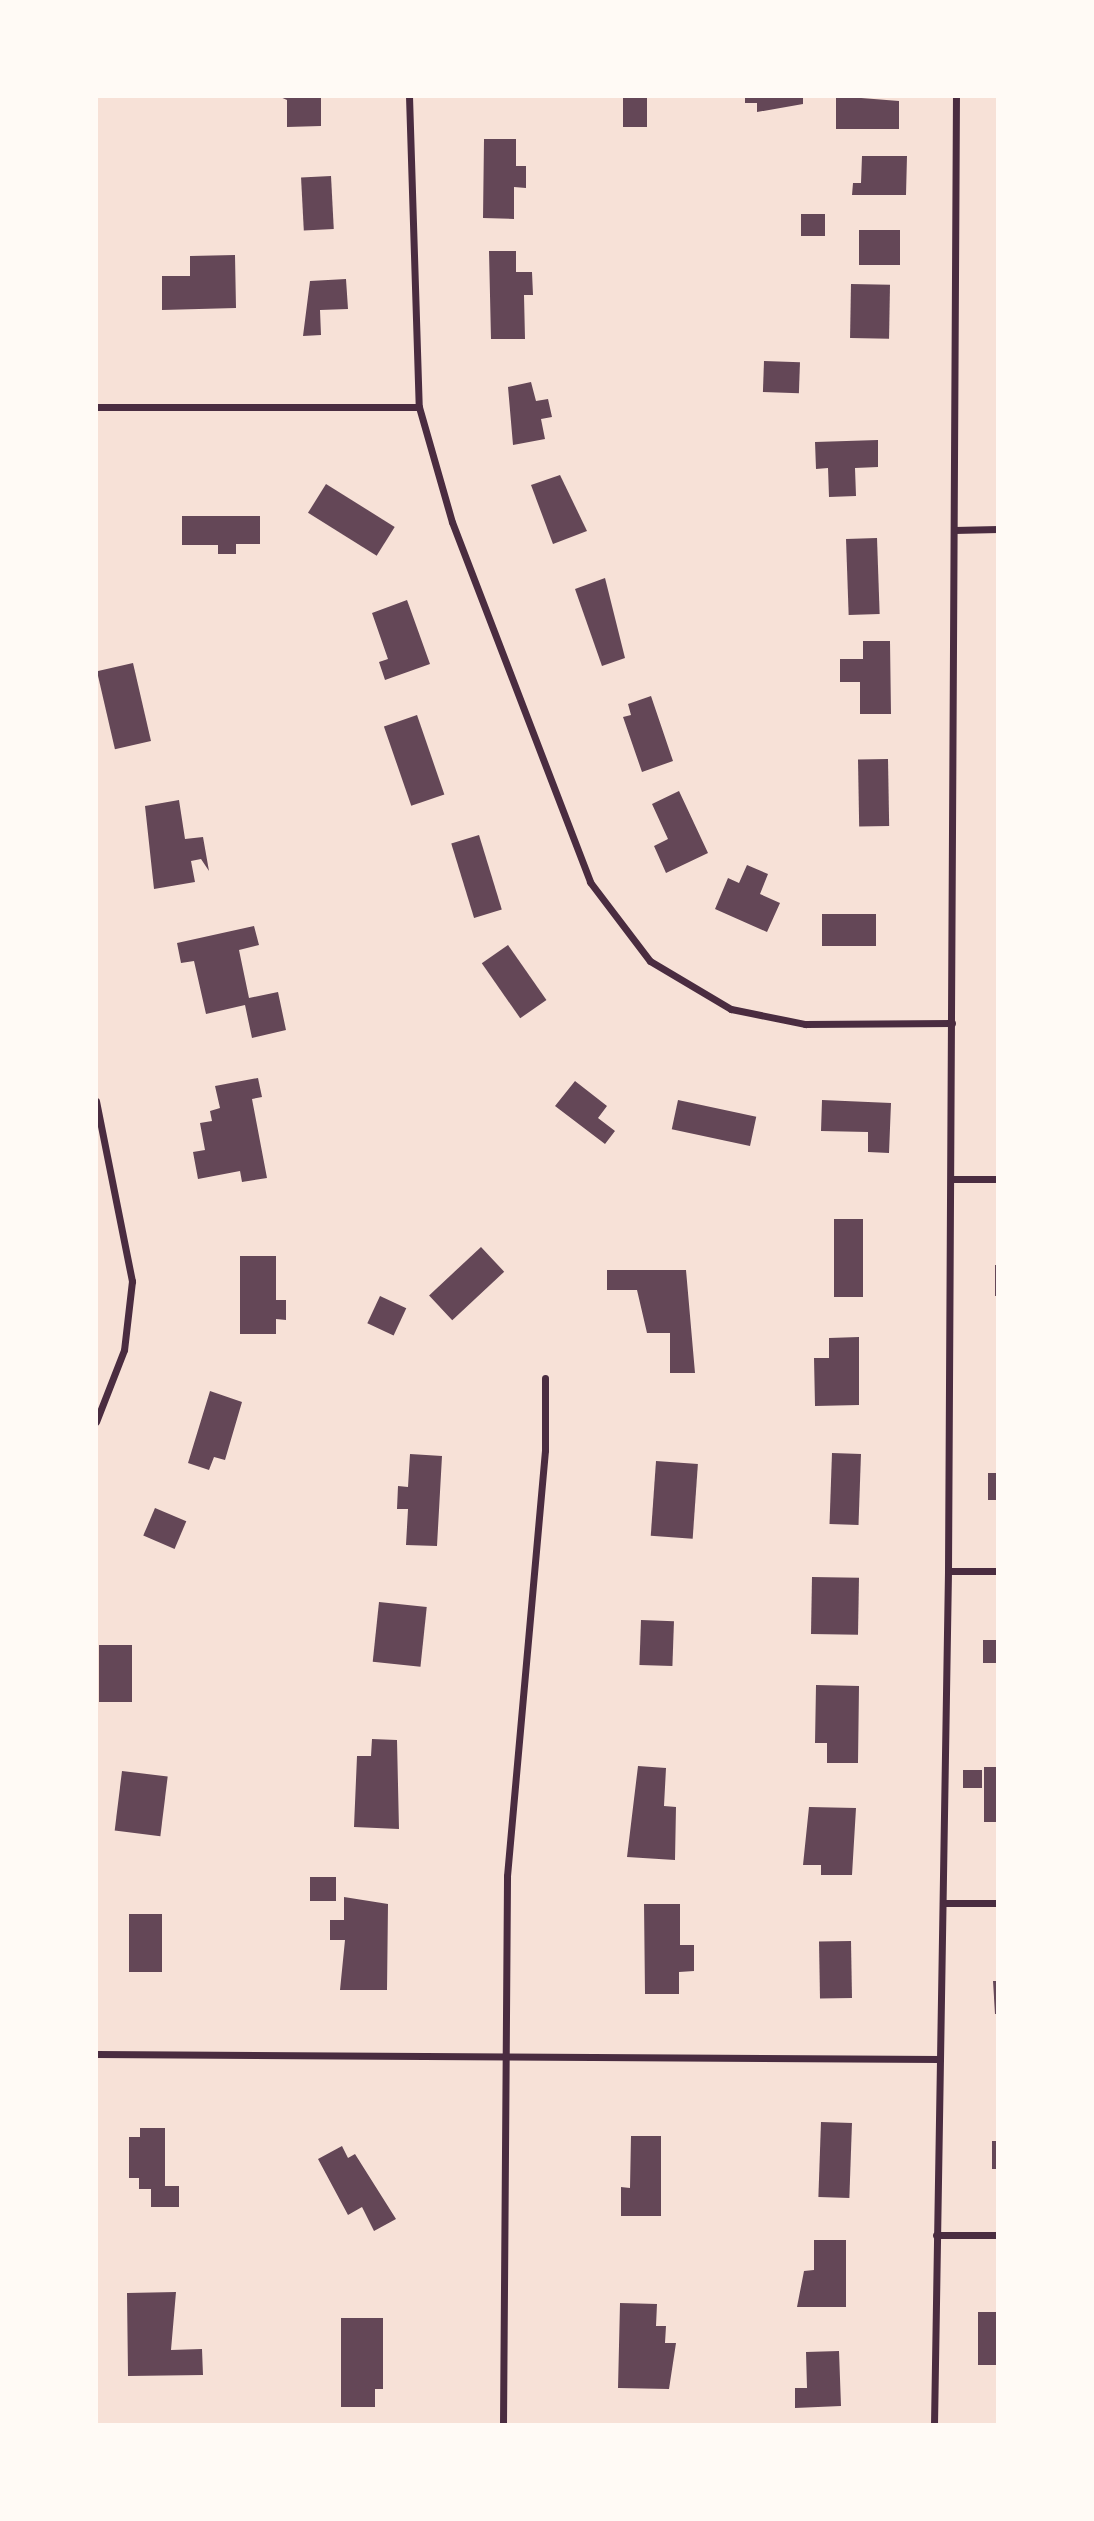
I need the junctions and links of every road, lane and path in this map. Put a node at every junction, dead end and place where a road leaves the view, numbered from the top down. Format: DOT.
graph roads {
  1 [pos="409,96"];
  2 [pos="956,96"];
  3 [pos="96,407"];
  4 [pos="419,407"];
  5 [pos="998,529"];
  6 [pos="954,530"];
  7 [pos="952,1023"];
  8 [pos="96,1101"];
  9 [pos="951,1179"];
  10 [pos="998,1179"];
  11 [pos="545,1378"];
  12 [pos="96,1422"];
  13 [pos="998,1571"];
  14 [pos="948,1572"];
  15 [pos="943,1903"];
  16 [pos="998,1903"];
  17 [pos="96,2054"];
  18 [pos="505,2056"];
  19 [pos="940,2059"];
  20 [pos="936,2235"];
  21 [pos="998,2235"];
  22 [pos="503,2425"];
  23 [pos="934,2425"];
  1 -- 4 [label="street"];
  2 -- 6 [label="street"];
  3 -- 4 [label="street"];
  4 -- 7 [label="street"];
  5 -- 6 [label="street"];
  6 -- 7 [label="street"];
  7 -- 9 [label="street"];
  8 -- 12 [label="street"];
  9 -- 10 [label="street"];
  9 -- 14 [label="street"];
  11 -- 18 [label="street"];
  13 -- 14 [label="street"];
  14 -- 15 [label="street"];
  15 -- 16 [label="street"];
  15 -- 19 [label="street"];
  17 -- 18 [label="street"];
  18 -- 19 [label="street"];
  18 -- 22 [label="street"];
  19 -- 20 [label="street"];
  20 -- 21 [label="street"];
  20 -- 23 [label="street"];
}
